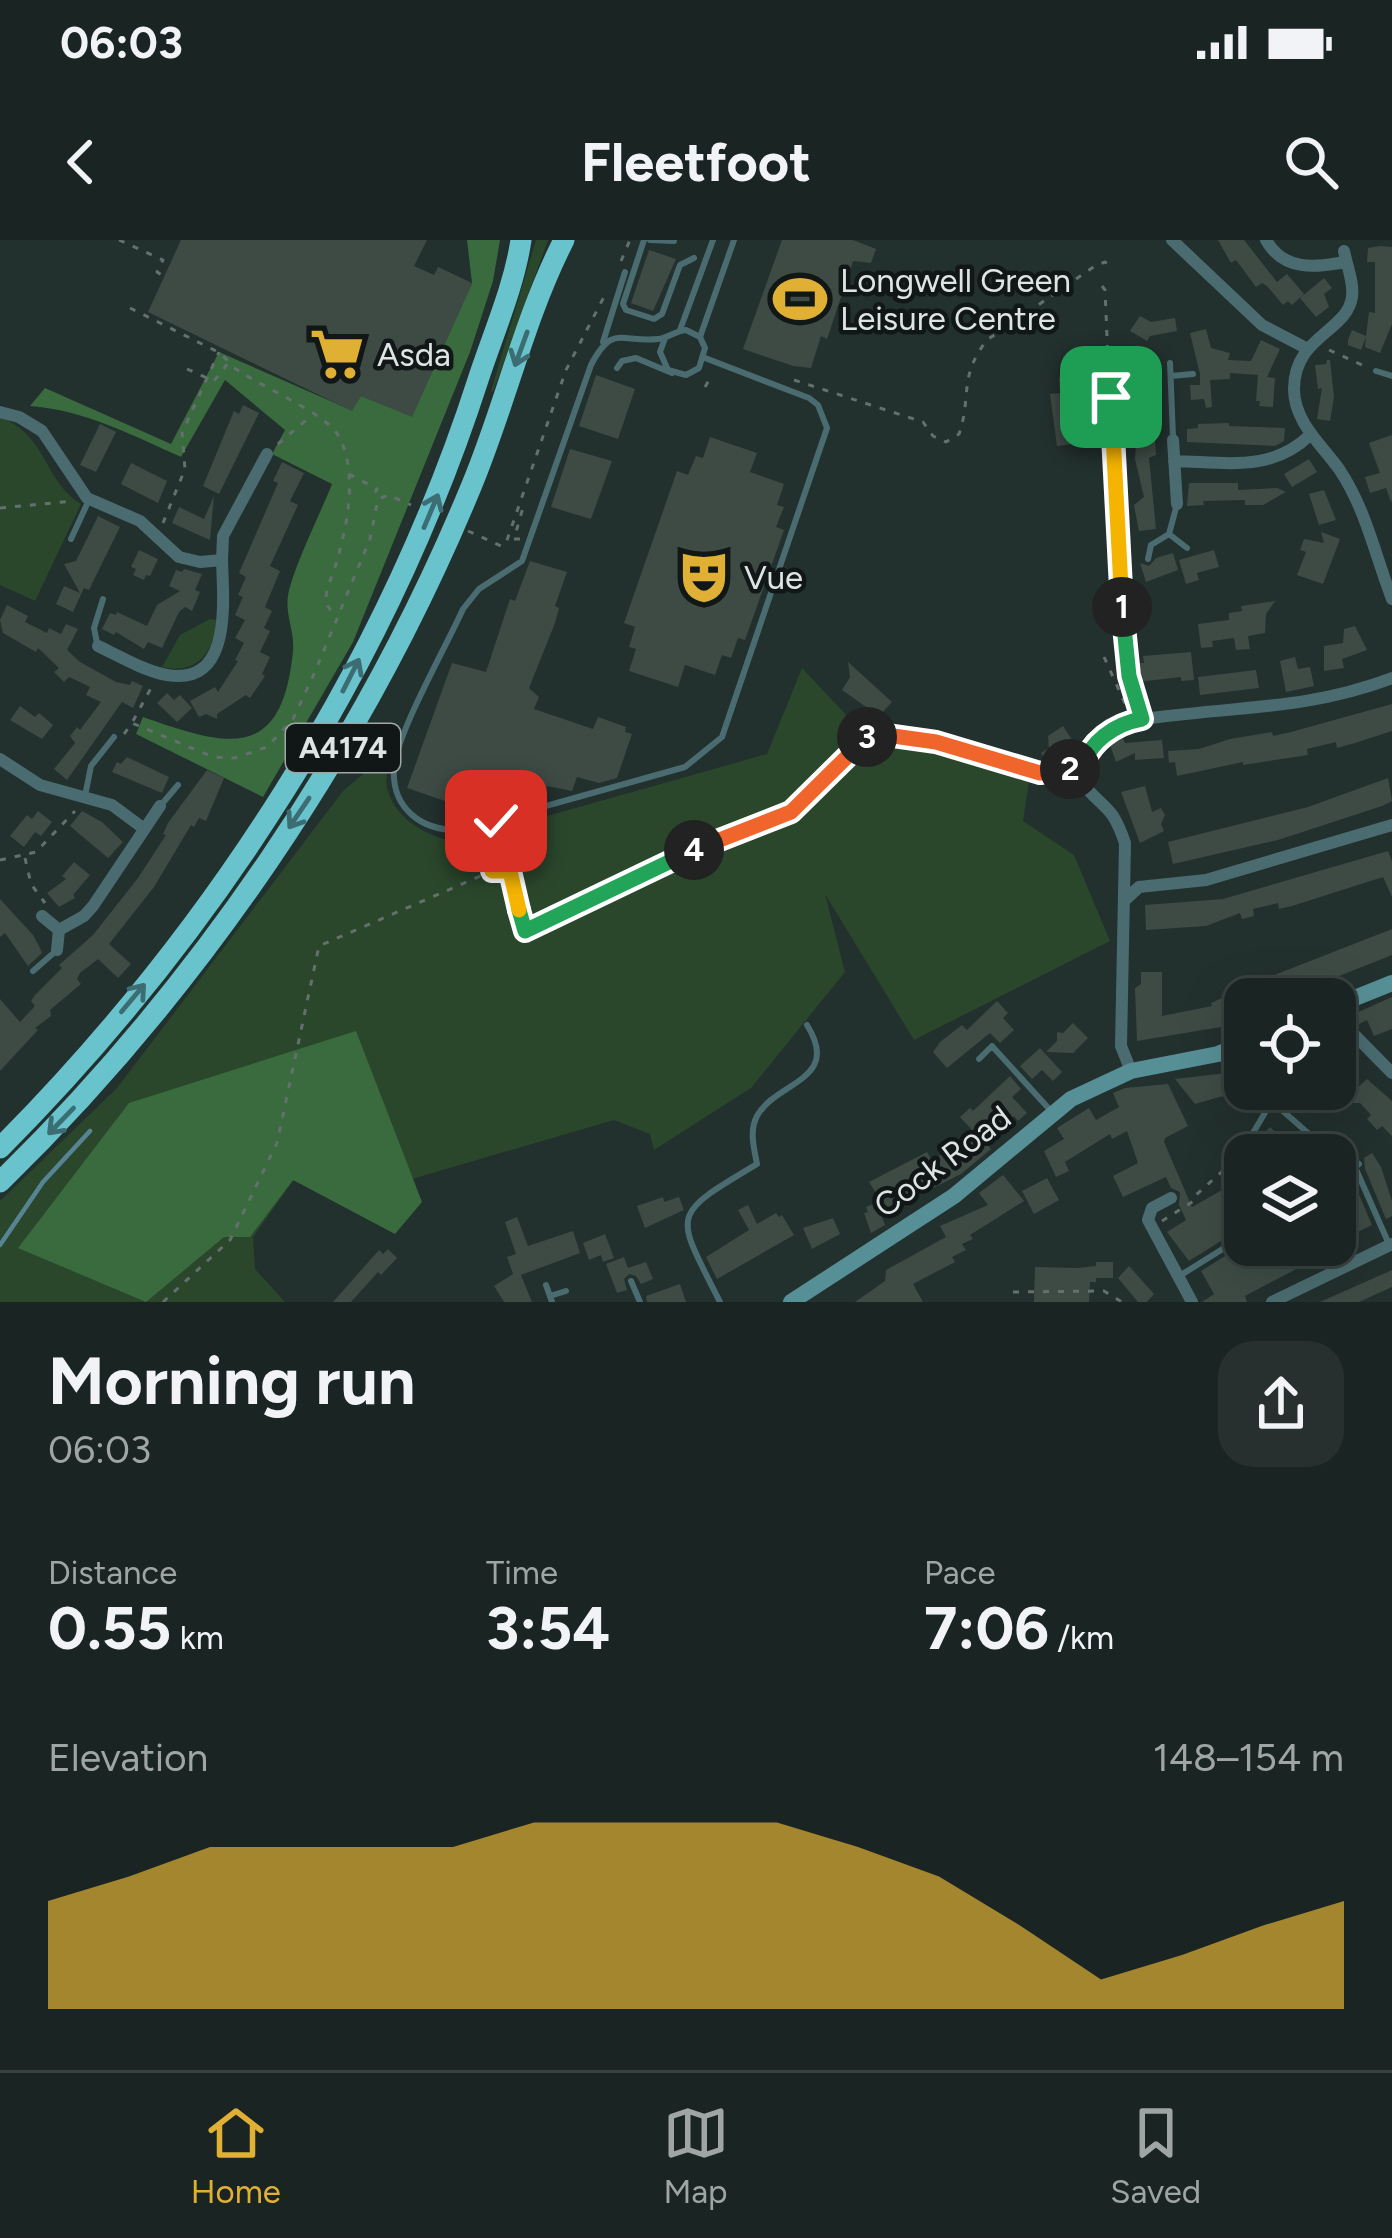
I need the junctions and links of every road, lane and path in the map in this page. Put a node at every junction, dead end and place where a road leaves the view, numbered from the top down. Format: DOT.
graph roads {
  1 [pos="119,240"];
  2 [pos="521,240"];
  3 [pos="564,240"];
  4 [pos="630,240"];
  5 [pos="647,240"];
  6 [pos="713,240"];
  7 [pos="734,240"];
  8 [pos="1172,240"];
  9 [pos="1267,240"];
  10 [pos="674,241"];
  11 [pos="694,258"];
  12 [pos="621,260"];
  13 [pos="1113,267"];
  14 [pos="625,272"];
  15 [pos="164,276"];
  16 [pos="612,280"];
  17 [pos="1102,286"];
  18 [pos="130,308"];
  19 [pos="680,330"];
  20 [pos="665,338"];
  21 [pos="700,338"];
  22 [pos="1311,344"];
  23 [pos="602,345"];
  24 [pos="219,352"];
  25 [pos="705,358"];
  26 [pos="228,363"];
  27 [pos="1170,363"];
  28 [pos="617,368"];
  29 [pos="187,369"];
  30 [pos="1376,371"];
  31 [pos="675,374"];
  32 [pos="712,374"];
  33 [pos="1193,374"];
  34 [pos="1171,376"];
  35 [pos="1392,376"];
  36 [pos="784,377"];
  37 [pos="206,380"];
  38 [pos="705,387"];
  39 [pos="0,412"];
  40 [pos="314,414"];
  41 [pos="1310,435"];
  42 [pos="1174,440"];
  43 [pos="267,454"];
  44 [pos="1174,461"];
  45 [pos="348,473"];
  46 [pos="88,498"];
  47 [pos="520,502"];
  48 [pos="1177,504"];
  49 [pos="0,508"];
  50 [pos="528,525"];
  51 [pos="1169,534"];
  52 [pos="157,536"];
  53 [pos="71,539"];
  54 [pos="501,546"];
  55 [pos="1187,548"];
  56 [pos="1148,559"];
  57 [pos="222,560"];
  58 [pos="522,561"];
  59 [pos="517,572"];
  60 [pos="103,599"];
  61 [pos="1392,599"];
  62 [pos="338,617"];
  63 [pos="98,646"];
  64 [pos="1104,657"];
  65 [pos="159,673"];
  66 [pos="1392,679"];
  67 [pos="1137,720"];
  68 [pos="132,723"];
  69 [pos="872,733"];
  70 [pos="116,741"];
  71 [pos="0,759"];
  72 [pos="1081,770"];
  73 [pos="178,785"];
  74 [pos="88,797"];
  75 [pos="160,806"];
  76 [pos="496,821"];
  77 [pos="1392,825"];
  78 [pos="143,828"];
  79 [pos="25,856"];
  80 [pos="0,860"];
  81 [pos="492,871"];
  82 [pos="1124,902"];
  83 [pos="42,916"];
  84 [pos="59,930"];
  85 [pos="57,950"];
  86 [pos="33,971"];
  87 [pos="1392,983"];
  88 [pos="1356,1001"];
  89 [pos="807,1025"];
  90 [pos="1356,1034"];
  91 [pos="1224,1053"];
  92 [pos="979,1059"];
  93 [pos="1131,1071"];
  94 [pos="1392,1073"];
  95 [pos="1281,1110"];
  96 [pos="1053,1114"];
  97 [pos="1309,1134"];
  98 [pos="0,1148"];
  99 [pos="1356,1167"];
  100 [pos="1224,1172"];
  101 [pos="0,1182"];
  102 [pos="1171,1198"];
  103 [pos="1150,1229"];
  104 [pos="1391,1245"];
  105 [pos="1224,1248"];
  106 [pos="1178,1277"];
  107 [pos="631,1281"];
  108 [pos="546,1285"];
  109 [pos="566,1291"];
  110 [pos="1091,1291"];
  111 [pos="1013,1292"];
  112 [pos="816,1296"];
  113 [pos="551,1299"];
  114 [pos="163,1302"];
  115 [pos="640,1302"];
  116 [pos="720,1302"];
  117 [pos="791,1302"];
  118 [pos="1091,1302"];
  119 [pos="1122,1302"];
  120 [pos="1192,1302"];
  121 [pos="1272,1302"];
  1 -- 15 [label="path"];
  98 -- 2 [label="highway, A4174, one-way"];
  3 -- 101 [label="highway, A4174, one-way"];
  4 -- 12 [label="path"];
  5 -- 10 [label="lane"];
  5 -- 11 [label="lane"];
  6 -- 19 [label="lane"];
  7 -- 21 [label="lane"];
  8 -- 22 [label="street"];
  9 -- 22 [label="street"];
  13 -- 36 [label="path"];
  14 -- 23 [label="lane"];
  16 -- 47 [label="path"];
  17 -- 67 [label="path"];
  18 -- 24 [label="path"];
  19 -- 20 [label="lane"];
  19 -- 21 [label="lane"];
  20 -- 23 [label="lane"];
  20 -- 31 [label="lane"];
  21 -- 25 [label="lane"];
  22 -- 30 [label="path"];
  22 -- 41 [label="street"];
  23 -- 58 [label="lane"];
  24 -- 26 [label="path"];
  24 -- 37 [label="path"];
  25 -- 31 [label="lane"];
  25 -- 76 [label="lane"];
  26 -- 37 [label="path"];
  26 -- 40 [label="path"];
  27 -- 34 [label="lane"];
  28 -- 31 [label="lane"];
  29 -- 37 [label="path"];
  30 -- 35 [label="lane"];
  32 -- 38 [label="path"];
  33 -- 34 [label="lane"];
  34 -- 42 [label="lane"];
  37 -- 52 [label="path"];
  39 -- 46 [label="street"];
  40 -- 43 [label="path"];
  40 -- 45 [label="path"];
  41 -- 44 [label="street"];
  41 -- 61 [label="street"];
  42 -- 44 [label="street"];
  43 -- 57 [label="street"];
  44 -- 48 [label="street"];
  45 -- 62 [label="path"];
  45 -- 62 [label="path"];
  46 -- 49 [label="path"];
  46 -- 52 [label="street"];
  46 -- 53 [label="lane"];
  47 -- 50 [label="path"];
  47 -- 54 [label="path"];
  48 -- 51 [label="lane"];
  51 -- 55 [label="lane"];
  51 -- 56 [label="lane"];
  52 -- 57 [label="street"];
  57 -- 65 [label="street"];
  58 -- 59 [label="lane"];
  58 -- 76 [label="lane"];
  60 -- 63 [label="lane"];
  62 -- 68 [label="path"];
  63 -- 65 [label="street"];
  64 -- 67 [label="path"];
  65 -- 68 [label="path"];
  66 -- 67 [label="street"];
  67 -- 72 [label="street"];
  68 -- 70 [label="path"];
  69 -- 72 [label="lane"];
  69 -- 81 [label="path"];
  70 -- 74 [label="lane"];
  71 -- 74 [label="street"];
  72 -- 82 [label="street"];
  73 -- 75 [label="lane"];
  74 -- 78 [label="street"];
  74 -- 79 [label="path"];
  75 -- 78 [label="street"];
  76 -- 81 [label="path"];
  77 -- 82 [label="street"];
  78 -- 84 [label="street"];
  79 -- 80 [label="path"];
  79 -- 83 [label="path"];
  81 -- 114 [label="path"];
  82 -- 93 [label="street"];
  83 -- 84 [label="street"];
  84 -- 85 [label="street"];
  85 -- 86 [label="lane"];
  87 -- 88 [label="street"];
  89 -- 116 [label="lane"];
  90 -- 94 [label="street"];
  91 -- 93 [label="street, Cock Road"];
  92 -- 96 [label="lane"];
  93 -- 96 [label="street, Cock Road"];
  95 -- 97 [label="lane"];
  96 -- 112 [label="street, Cock Road"];
  99 -- 104 [label="lane"];
  100 -- 103 [label="path"];
  102 -- 103 [label="street"];
  103 -- 106 [label="street"];
  104 -- 121 [label="street"];
  105 -- 106 [label="lane"];
  106 -- 120 [label="street"];
  107 -- 115 [label="lane"];
  108 -- 113 [label="lane"];
  109 -- 113 [label="lane"];
  110 -- 111 [label="path"];
  110 -- 118 [label="path"];
  110 -- 119 [label="path"];
  112 -- 117 [label="street, Cock Road"];
}
